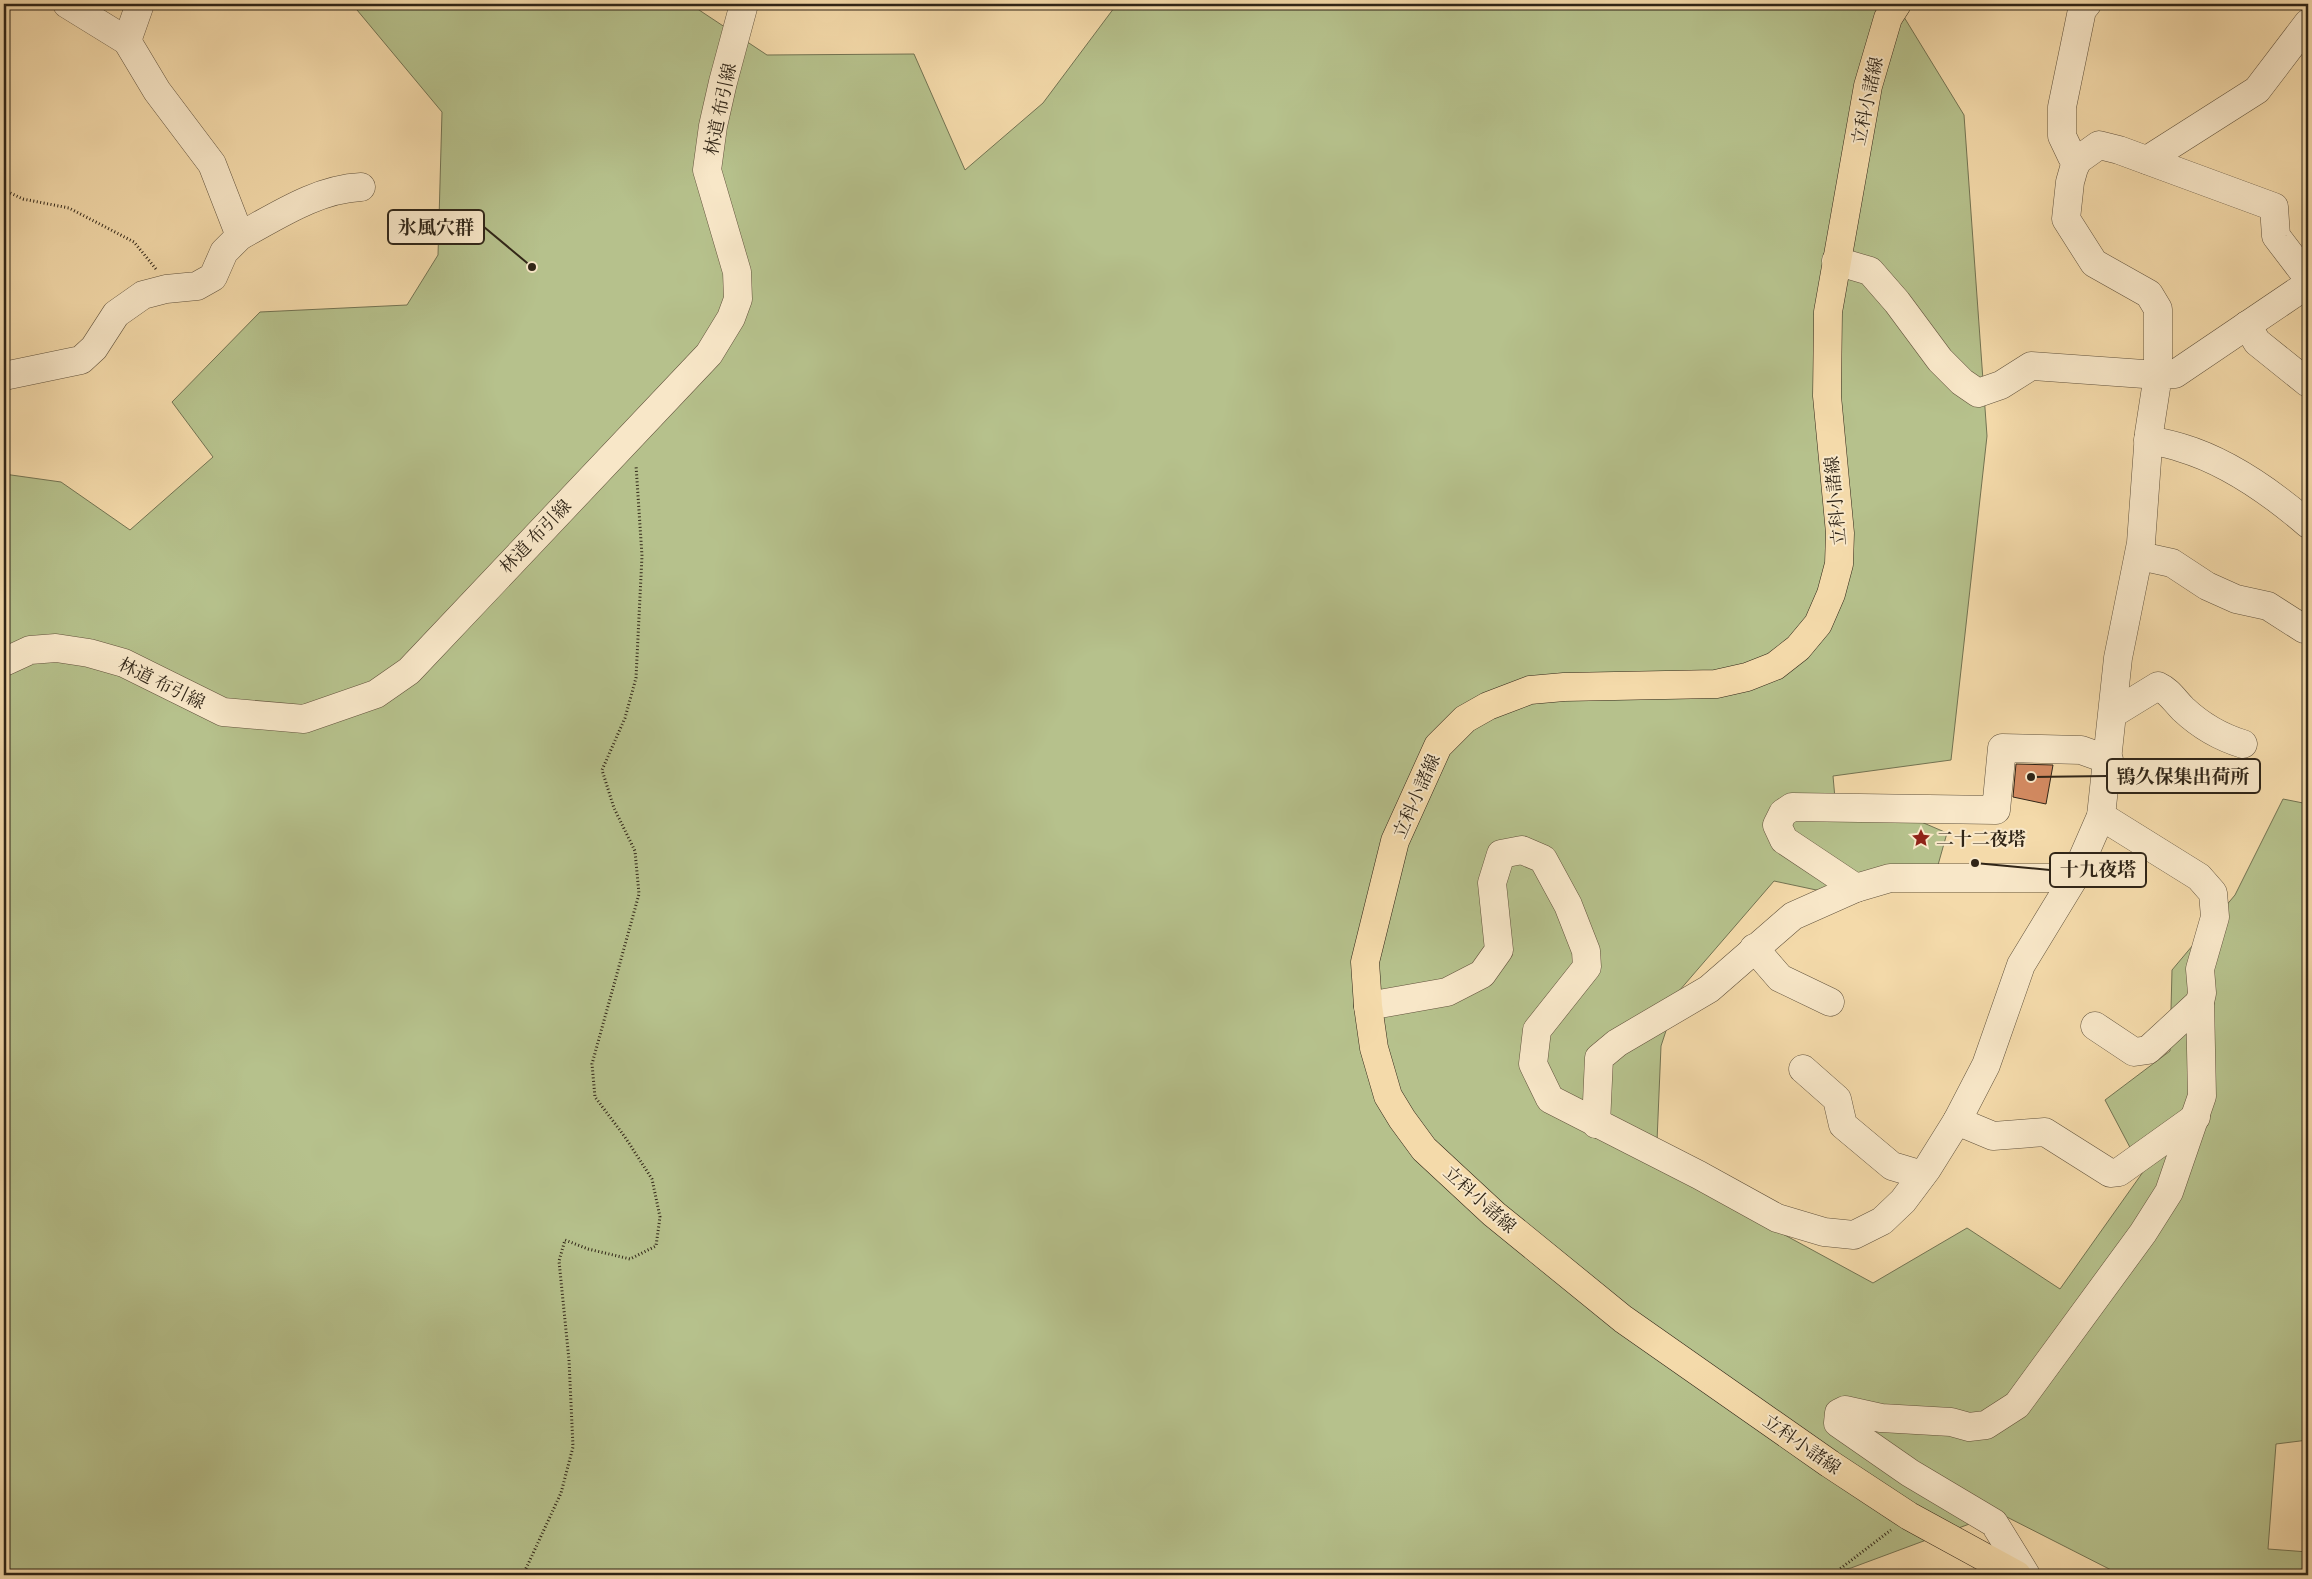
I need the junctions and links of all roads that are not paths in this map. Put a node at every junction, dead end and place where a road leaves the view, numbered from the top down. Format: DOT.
graph roads {
  1 [pos="67,4"];
  2 [pos="140,4"];
  3 [pos="744,4"];
  4 [pos="1897,4"];
  5 [pos="2087,4"];
  6 [pos="2308,23"];
  7 [pos="127,41"];
  8 [pos="2078,160"];
  9 [pos="2147,160"];
  10 [pos="361,187"];
  11 [pos="240,236"];
  12 [pos="1836,261"];
  13 [pos="2308,278"];
  14 [pos="2308,284"];
  15 [pos="2247,326"];
  16 [pos="2158,375"];
  17 [pos="4,376"];
  18 [pos="2308,383"];
  19 [pos="2148,440"];
  20 [pos="2308,524"];
  21 [pos="2140,556"];
  22 [pos="2308,628"];
  23 [pos="4,662"];
  24 [pos="2114,713"];
  25 [pos="2243,744"];
  26 [pos="2109,760"];
  27 [pos="2101,816"];
  28 [pos="2074,878"];
  29 [pos="1856,888"];
  30 [pos="1754,948"];
  31 [pos="1830,1002"];
  32 [pos="2200,1002"];
  33 [pos="1368,1006"];
  34 [pos="2095,1026"];
  35 [pos="1804,1069"];
  36 [pos="2196,1116"];
  37 [pos="1957,1121"];
  38 [pos="1596,1124"];
  39 [pos="1922,1175"];
  40 [pos="2017,1575"];
  41 [pos="2026,1575"];
  1 -- 7 [label="street"];
  2 -- 7 [label="street"];
  3 -- 23 [label="street, 林道 布引線"];
  4 -- 12 [label="main road, 立科小諸線"];
  5 -- 8 [label="street"];
  6 -- 9 [label="street"];
  7 -- 11 [label="street"];
  8 -- 9 [label="street"];
  8 -- 16 [label="street"];
  9 -- 13 [label="street"];
  10 -- 11 [label="street"];
  11 -- 17 [label="street"];
  12 -- 16 [label="street"];
  12 -- 33 [label="main road, 立科小諸線"];
  14 -- 15 [label="street"];
  15 -- 16 [label="street"];
  15 -- 18 [label="street"];
  16 -- 19 [label="street"];
  19 -- 20 [label="street"];
  19 -- 21 [label="street"];
  21 -- 22 [label="street"];
  21 -- 24 [label="street"];
  24 -- 25 [label="street"];
  24 -- 26 [label="street"];
  26 -- 27 [label="street"];
  26 -- 29 [label="street"];
  27 -- 28 [label="street"];
  27 -- 32 [label="street"];
  28 -- 29 [label="street"];
  28 -- 37 [label="street"];
  29 -- 30 [label="street"];
  30 -- 31 [label="street"];
  30 -- 38 [label="street"];
  32 -- 34 [label="street"];
  32 -- 36 [label="street"];
  33 -- 38 [label="street"];
  33 -- 40 [label="main road, 立科小諸線"];
  35 -- 39 [label="street"];
  36 -- 37 [label="street"];
  36 -- 41 [label="street"];
  37 -- 39 [label="street"];
  38 -- 39 [label="street"];
}
